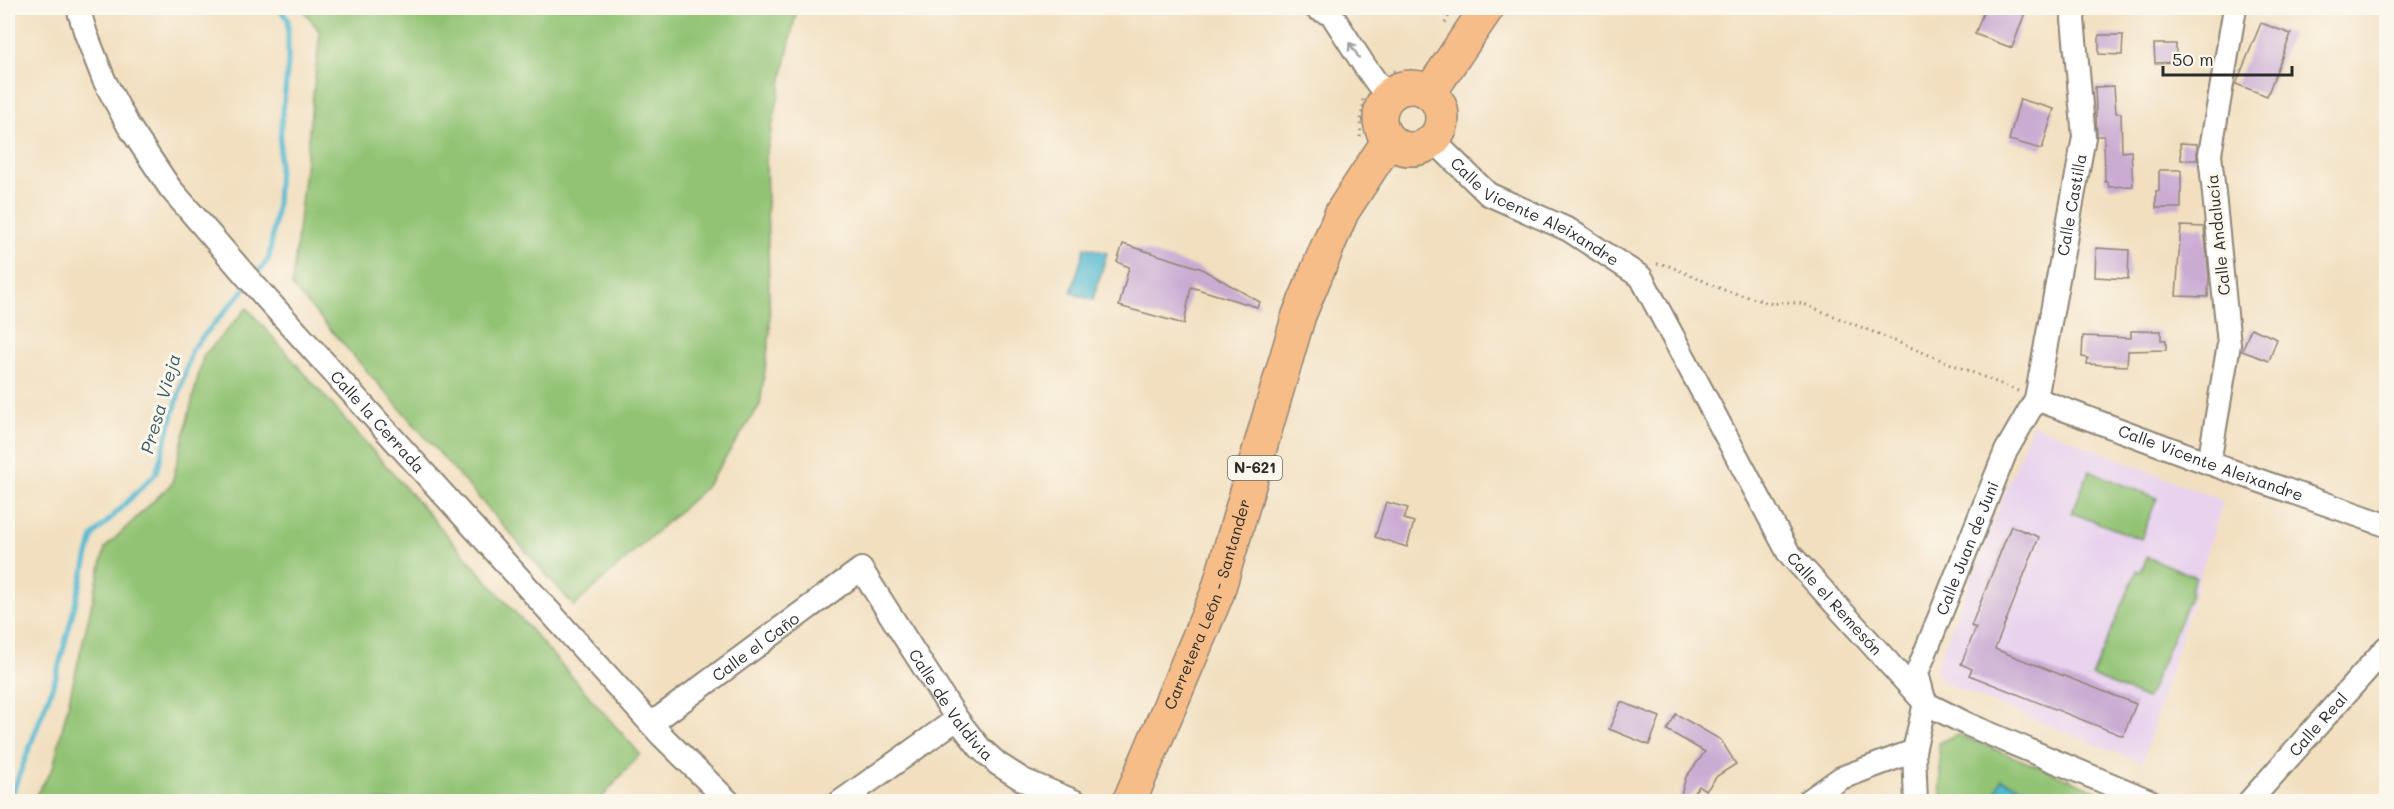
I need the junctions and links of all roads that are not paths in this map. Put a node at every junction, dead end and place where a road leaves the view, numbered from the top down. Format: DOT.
graph roads {
  1 [pos="78,8"];
  2 [pos="1316,8"];
  3 [pos="1487,8"];
  4 [pos="2075,8"];
  5 [pos="2235,8"];
  6 [pos="1430,92"];
  7 [pos="1388,97"];
  8 [pos="1389,140"];
  9 [pos="1433,140"];
  10 [pos="1641,277"];
  11 [pos="2036,399"];
  12 [pos="2209,463"];
  13 [pos="2386,525"];
  14 [pos="861,569"];
  15 [pos="2386,648"];
  16 [pos="1925,703"];
  17 [pos="957,720"];
  18 [pos="651,724"];
  19 [pos="1914,751"];
  20 [pos="729,801"];
  21 [pos="840,801"];
  22 [pos="1076,801"];
  23 [pos="1129,801"];
  24 [pos="1807,801"];
  25 [pos="1916,801"];
  26 [pos="2152,801"];
  27 [pos="2249,801"];
  1 -- 18 [label="street, Calle la Cerrada"];
  7 -- 2 [label="street, one-way"];
  3 -- 6 [label="highway"];
  4 -- 11 [label="street, Calle Castilla"];
  5 -- 12 [label="street, Calle Andalucía"];
  6 -- 7 [label="highway"];
  6 -- 9 [label="highway"];
  7 -- 8 [label="highway"];
  8 -- 9 [label="highway"];
  8 -- 23 [label="highway, Carretera León - Santander / N-621"];
  9 -- 10 [label="street, Calle Vicente Aleixandre"];
  10 -- 16 [label="street, Calle el Remesón"];
  11 -- 12 [label="street, Calle Vicente Aleixandre"];
  11 -- 16 [label="street, Calle Juan de Juni"];
  12 -- 13 [label="street, Calle Vicente Aleixandre"];
  14 -- 17 [label="street, Calle de Valdivia"];
  14 -- 18 [label="street, Calle el Caño"];
  15 -- 27 [label="street, Calle Real"];
  16 -- 19 [label="street"];
  16 -- 26 [label="street, Calle el Remesón"];
  17 -- 21 [label="street"];
  17 -- 22 [label="street, Calle de Valdivia"];
  18 -- 20 [label="street, Calle la Cerrada"];
  19 -- 24 [label="street"];
  19 -- 25 [label="street"];
}
